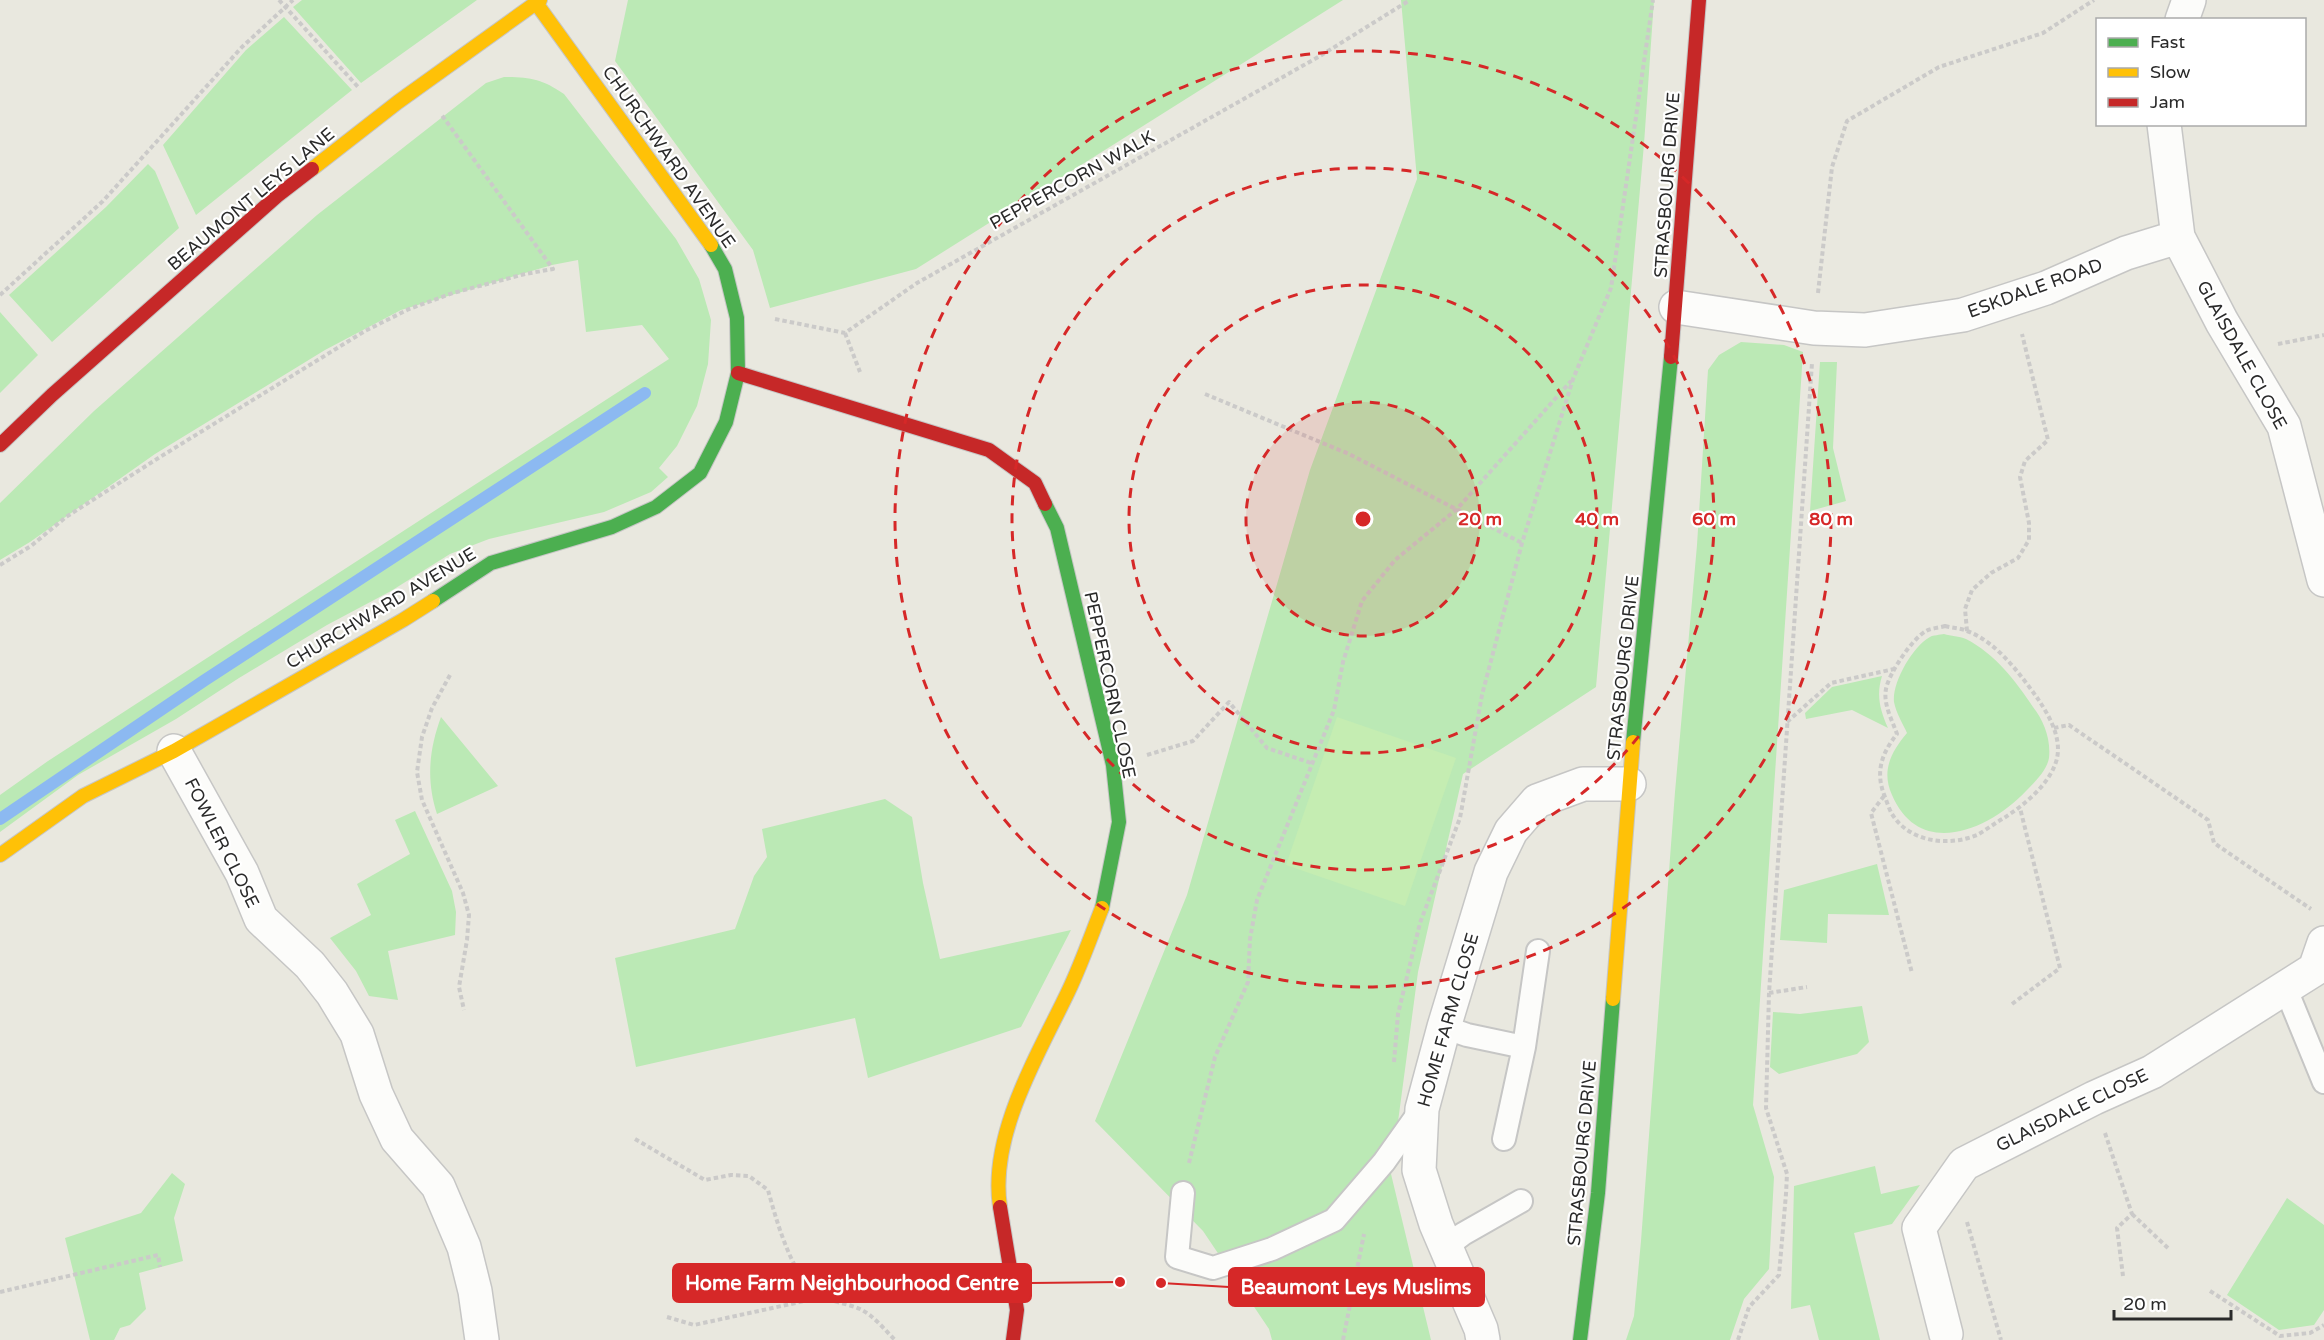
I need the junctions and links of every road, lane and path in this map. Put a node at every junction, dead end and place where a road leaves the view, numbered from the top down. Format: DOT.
graph roads {
  1 [pos="279,0"];
  2 [pos="294,0"];
  3 [pos="1410,0"];
  4 [pos="1653,0"];
  5 [pos="1699,0"];
  6 [pos="2094,0"];
  7 [pos="2189,0"];
  8 [pos="538,1"];
  9 [pos="285,7"];
  10 [pos="2183,18"];
  11 [pos="420,86"];
  12 [pos="382,114"];
  13 [pos="2164,126"];
  14 [pos="2178,237"];
  15 [pos="0,295"];
  16 [pos="2014,298"];
  17 [pos="1676,307"];
  18 [pos="737,318"];
  19 [pos="1814,328"];
  20 [pos="2324,335"];
  21 [pos="2268,346"];
  22 [pos="738,373"];
  23 [pos="1573,379"];
  24 [pos="1205,394"];
  25 [pos="0,445"];
  26 [pos="1457,509"];
  27 [pos="1522,543"];
  28 [pos="0,565"];
  29 [pos="2324,580"];
  30 [pos="1967,631"];
  31 [pos="1894,669"];
  32 [pos="450,675"];
  33 [pos="1787,722"];
  34 [pos="2054,728"];
  35 [pos="174,751"];
  36 [pos="1311,764"];
  37 [pos="1113,765"];
  38 [pos="1629,784"];
  39 [pos="1885,796"];
  40 [pos="2020,808"];
  41 [pos="0,855"];
  42 [pos="2315,912"];
  43 [pos="2324,943"];
  44 [pos="1538,951"];
  45 [pos="1912,973"];
  46 [pos="1807,987"];
  47 [pos="2285,987"];
  48 [pos="1769,993"];
  49 [pos="2012,1004"];
  50 [pos="464,1010"];
  51 [pos="1444,1027"];
  52 [pos="1524,1047"];
  53 [pos="1394,1066"];
  54 [pos="2324,1082"];
  55 [pos="2094,1098"];
  56 [pos="1422,1109"];
  57 [pos="635,1139"];
  58 [pos="1504,1139"];
  59 [pos="1954,1178"];
  60 [pos="1183,1193"];
  61 [pos="1521,1201"];
  62 [pos="2132,1214"];
  63 [pos="1366,1226"];
  64 [pos="1446,1247"];
  65 [pos="2169,1249"];
  66 [pos="160,1267"];
  67 [pos="2123,1276"];
  68 [pos="2210,1291"];
  69 [pos="0,1292"];
  70 [pos="823,1297"];
  71 [pos="667,1317"];
  72 [pos="2324,1325"];
  73 [pos="1946,1334"];
  74 [pos="482,1340"];
  75 [pos="895,1340"];
  76 [pos="1013,1340"];
  77 [pos="1343,1340"];
  78 [pos="1483,1340"];
  79 [pos="1580,1340"];
  80 [pos="1738,1340"];
  81 [pos="2001,1340"];
  1 -- 9 [label="path"];
  2 -- 9 [label="path"];
  3 -- 18 [label="path, PEPPERCORN WALK"];
  4 -- 23 [label="path"];
  5 -- 17 [label="street, STRASBOURG DRIVE"];
  6 -- 19 [label="path"];
  7 -- 10 [label="street"];
  8 -- 11 [label="street, BEAUMONT LEYS LANE"];
  8 -- 18 [label="street, CHURCHWARD AVENUE"];
  9 -- 12 [label="path"];
  9 -- 15 [label="path"];
  11 -- 12 [label="street, BEAUMONT LEYS LANE"];
  11 -- 28 [label="path"];
  12 -- 25 [label="street, BEAUMONT LEYS LANE"];
  13 -- 14 [label="street"];
  14 -- 16 [label="street, ESKDALE ROAD"];
  14 -- 29 [label="street, GLAISDALE CLOSE"];
  16 -- 19 [label="street, ESKDALE ROAD"];
  16 -- 30 [label="path"];
  17 -- 19 [label="street, ESKDALE ROAD"];
  17 -- 38 [label="street, STRASBOURG DRIVE"];
  18 -- 22 [label="street, CHURCHWARD AVENUE"];
  19 -- 33 [label="path"];
  20 -- 21 [label="path"];
  22 -- 35 [label="street, CHURCHWARD AVENUE"];
  22 -- 37 [label="street, PEPPERCORN CLOSE"];
  23 -- 26 [label="path"];
  23 -- 27 [label="path"];
  24 -- 26 [label="path"];
  26 -- 27 [label="path"];
  26 -- 36 [label="path"];
  27 -- 53 [label="path"];
  30 -- 31 [label="path"];
  30 -- 34 [label="path"];
  31 -- 33 [label="path"];
  31 -- 39 [label="path"];
  32 -- 50 [label="path"];
  33 -- 48 [label="path"];
  34 -- 40 [label="path"];
  34 -- 42 [label="path"];
  35 -- 41 [label="street, CHURCHWARD AVENUE"];
  35 -- 74 [label="street, FOWLER CLOSE"];
  36 -- 37 [label="path"];
  36 -- 60 [label="path"];
  37 -- 76 [label="street, PEPPERCORN CLOSE"];
  38 -- 51 [label="street, HOME FARM CLOSE"];
  38 -- 79 [label="street, STRASBOURG DRIVE"];
  39 -- 40 [label="path"];
  39 -- 45 [label="path"];
  40 -- 49 [label="path"];
  43 -- 47 [label="street, GLAISDALE CLOSE"];
  44 -- 52 [label="lane"];
  46 -- 48 [label="path"];
  47 -- 54 [label="lane"];
  47 -- 55 [label="street, GLAISDALE CLOSE"];
  48 -- 80 [label="path"];
  51 -- 52 [label="lane"];
  51 -- 56 [label="street, HOME FARM CLOSE"];
  52 -- 58 [label="lane"];
  55 -- 59 [label="street, GLAISDALE CLOSE"];
  55 -- 62 [label="path"];
  56 -- 60 [label="lane"];
  56 -- 64 [label="street, HOME FARM CLOSE"];
  57 -- 70 [label="path"];
  59 -- 73 [label="street, GLAISDALE CLOSE"];
  59 -- 81 [label="path"];
  61 -- 64 [label="lane"];
  62 -- 65 [label="path"];
  62 -- 67 [label="path"];
  63 -- 77 [label="path"];
  64 -- 78 [label="street, HOME FARM CLOSE"];
  66 -- 69 [label="path"];
  68 -- 72 [label="path"];
  70 -- 71 [label="path"];
  70 -- 75 [label="path"];
}
